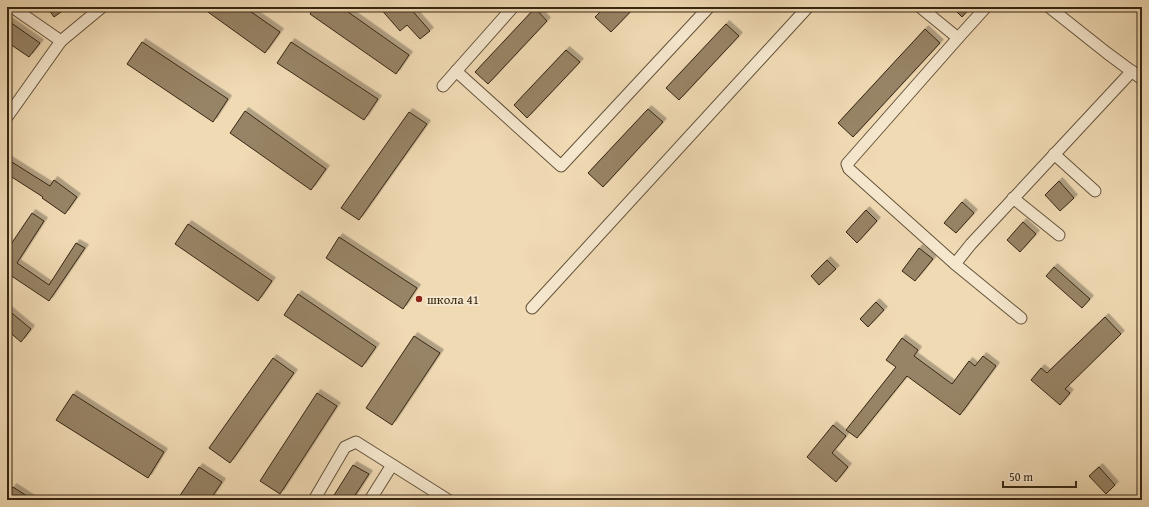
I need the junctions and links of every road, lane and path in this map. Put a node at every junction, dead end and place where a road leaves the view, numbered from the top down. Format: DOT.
graph roads {
  1 [pos="12,7"];
  2 [pos="102,7"];
  3 [pos="513,7"];
  4 [pos="709,7"];
  5 [pos="808,7"];
  6 [pos="920,7"];
  7 [pos="986,7"];
  8 [pos="1049,7"];
  9 [pos="958,38"];
  10 [pos="62,41"];
  11 [pos="456,71"];
  12 [pos="1132,71"];
  13 [pos="1142,78"];
  14 [pos="443,86"];
  15 [pos="7,117"];
  16 [pos="1054,154"];
  17 [pos="1095,191"];
  18 [pos="1013,198"];
  19 [pos="1059,235"];
  20 [pos="955,264"];
  21 [pos="532,308"];
  22 [pos="1021,318"];
  23 [pos="392,465"];
  24 [pos="314,500"];
  25 [pos="370,500"];
  26 [pos="448,500"];
  1 -- 10 [label="street"];
  2 -- 10 [label="street"];
  3 -- 11 [label="street"];
  4 -- 11 [label="street"];
  5 -- 21 [label="street"];
  6 -- 9 [label="street"];
  7 -- 9 [label="street"];
  8 -- 12 [label="street"];
  9 -- 20 [label="street"];
  10 -- 15 [label="street"];
  11 -- 14 [label="street"];
  12 -- 13 [label="street"];
  12 -- 16 [label="street"];
  16 -- 17 [label="street"];
  16 -- 18 [label="street"];
  18 -- 19 [label="street"];
  18 -- 20 [label="street"];
  20 -- 22 [label="street"];
  23 -- 24 [label="street"];
  23 -- 25 [label="street"];
  23 -- 26 [label="street"];
}
